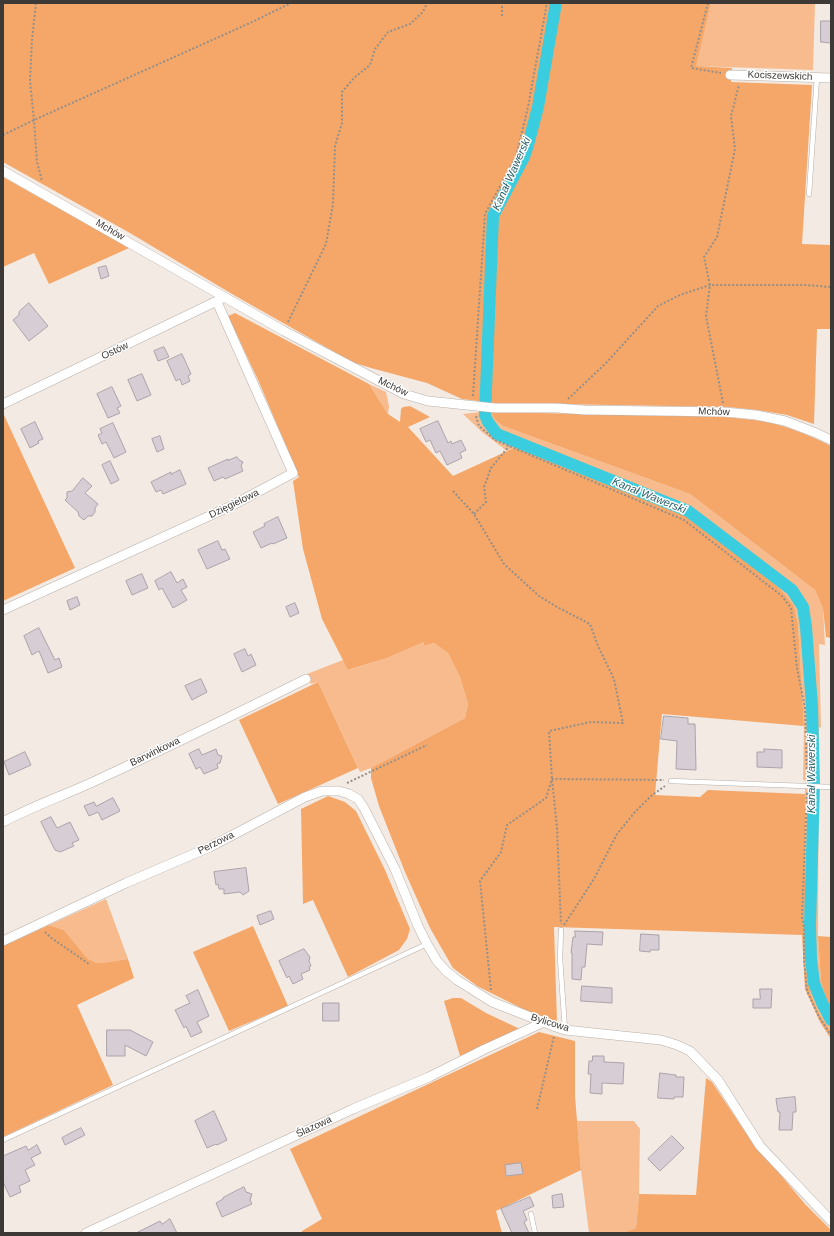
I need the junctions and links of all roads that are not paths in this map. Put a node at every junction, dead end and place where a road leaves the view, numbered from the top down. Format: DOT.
graph roads {
  1 [pos="730,75"];
  2 [pos="816,77"];
  3 [pos="831,78"];
  4 [pos="3,171"];
  5 [pos="809,194"];
  6 [pos="226,297"];
  7 [pos="217,302"];
  8 [pos="3,404"];
  9 [pos="831,440"];
  10 [pos="3,610"];
  11 [pos="306,679"];
  12 [pos="671,781"];
  13 [pos="831,787"];
  14 [pos="330,791"];
  15 [pos="3,822"];
  16 [pos="561,930"];
  17 [pos="3,941"];
  18 [pos="427,944"];
  19 [pos="542,1023"];
  20 [pos="561,1029"];
  21 [pos="3,1140"];
  22 [pos="531,1214"];
  23 [pos="831,1221"];
  24 [pos="86,1233"];
  25 [pos="535,1233"];
  1 -- 2 [label="street, Kociszewskich"];
  2 -- 3 [label="street, Kociszewskich"];
  2 -- 5 [label="lane"];
  4 -- 6 [label="street, Mchów"];
  6 -- 7 [label="street, Ostów"];
  6 -- 9 [label="street, Mchów"];
  7 -- 8 [label="street, Ostów"];
  7 -- 10 [label="street, Dzięgielowa"];
  11 -- 15 [label="street, Barwinkowa"];
  12 -- 13 [label="lane"];
  14 -- 17 [label="street, Perzowa"];
  14 -- 18 [label="street, Bylicowa"];
  16 -- 20 [label="lane"];
  18 -- 19 [label="street, Bylicowa"];
  18 -- 21 [label="lane"];
  19 -- 20 [label="street, Bylicowa"];
  19 -- 24 [label="street, Ślazowa"];
  20 -- 23 [label="street, Bylicowa"];
  22 -- 25 [label="lane"];
}
